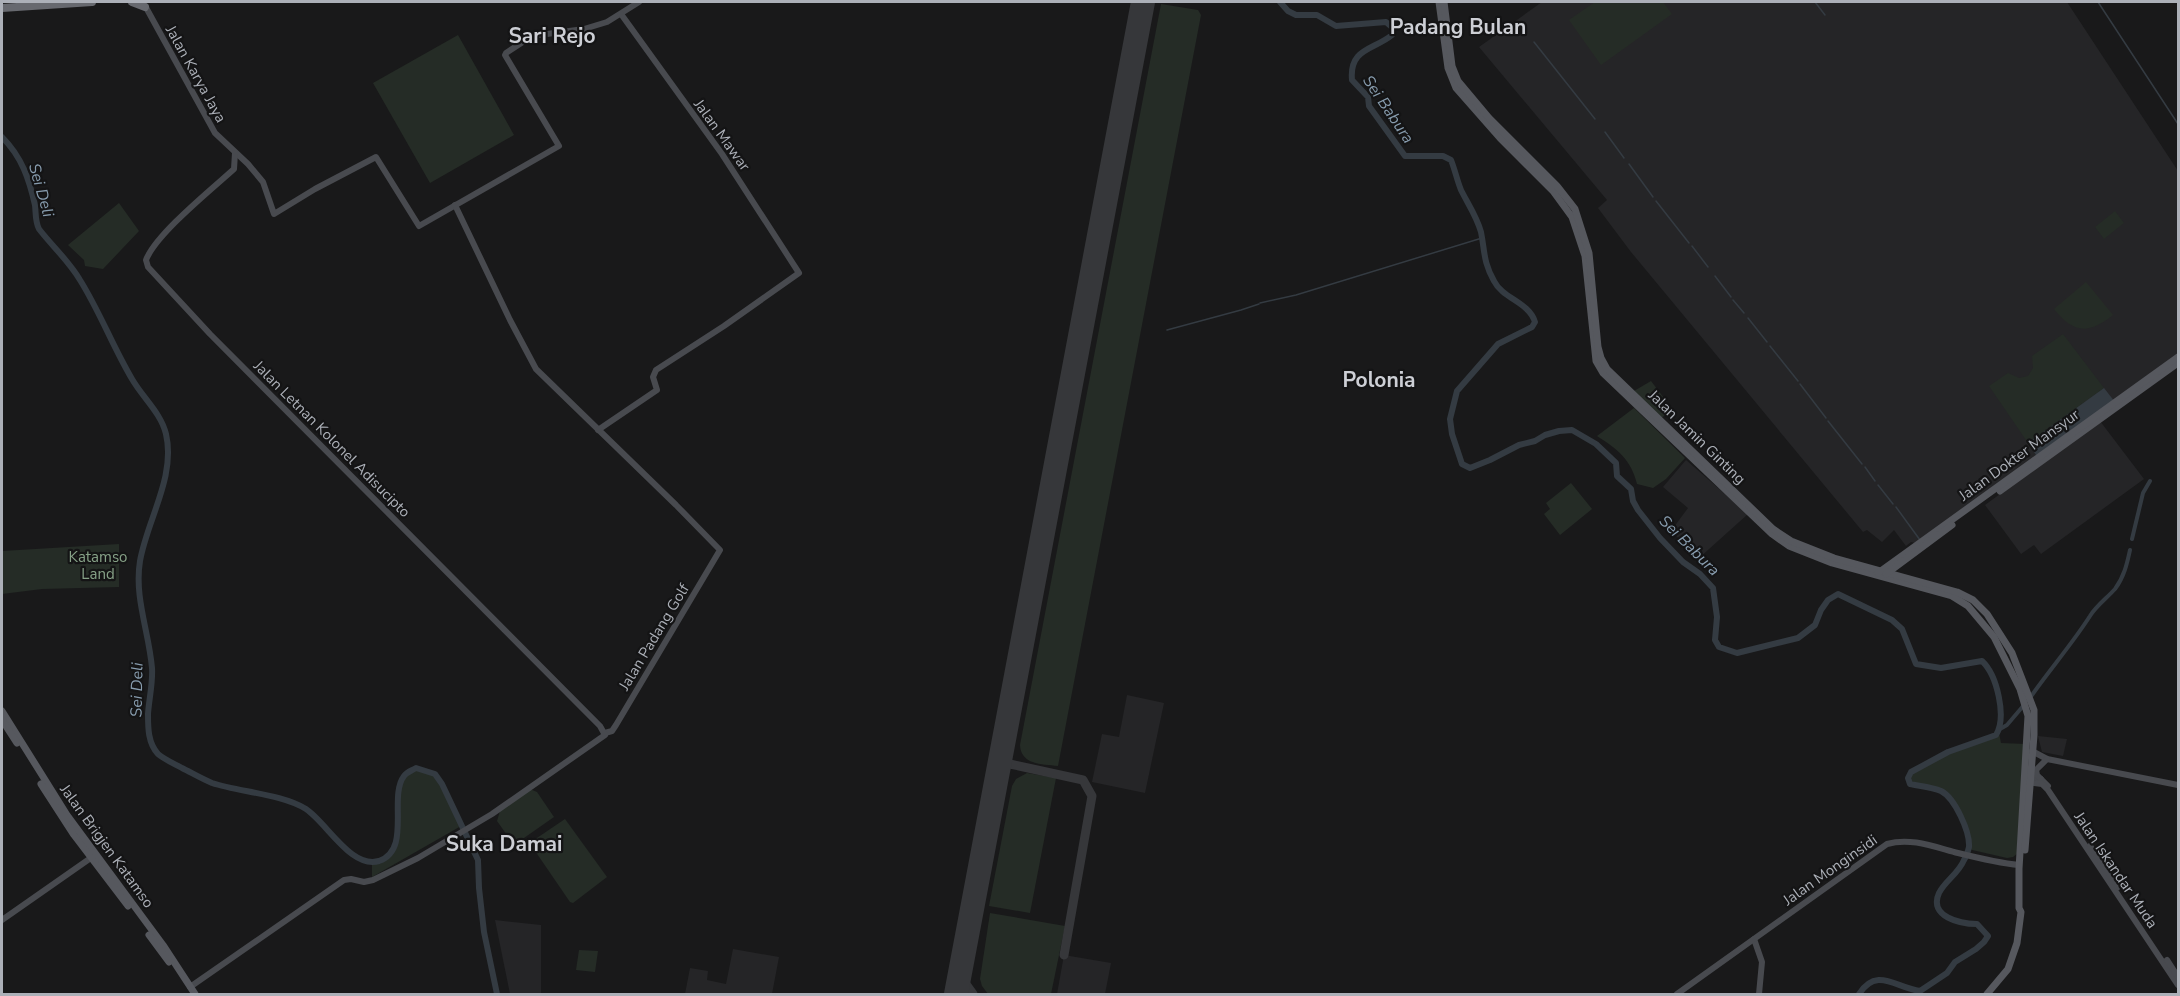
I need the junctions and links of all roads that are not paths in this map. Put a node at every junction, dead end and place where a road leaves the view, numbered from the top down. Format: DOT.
graph roads {
  1 [pos="92,2"];
  2 [pos="132,2"];
  3 [pos="639,2"];
  4 [pos="1443,3"];
  5 [pos="146,5"];
  6 [pos="2,8"];
  7 [pos="621,14"];
  8 [pos="235,153"];
  9 [pos="248,164"];
  10 [pos="234,169"];
  11 [pos="455,205"];
  12 [pos="2178,357"];
  13 [pos="2178,363"];
  14 [pos="598,430"];
  15 [pos="1667,431"];
  16 [pos="1896,563"];
  17 [pos="1871,568"];
  18 [pos="1881,574"];
  19 [pos="1903,578"];
  20 [pos="2013,664"];
  21 [pos="2,711"];
  22 [pos="2,720"];
  23 [pos="605,734"];
  24 [pos="18,741"];
  25 [pos="2032,751"];
  26 [pos="2047,759"];
  27 [pos="2028,776"];
  28 [pos="2041,779"];
  29 [pos="2178,785"];
  30 [pos="93,856"];
  31 [pos="2096,858"];
  32 [pos="2019,865"];
  33 [pos="2021,910"];
  34 [pos="2,920"];
  35 [pos="1752,941"];
  36 [pos="2158,950"];
  37 [pos="2178,977"];
  38 [pos="2178,985"];
  39 [pos="192,992"];
  40 [pos="1677,994"];
  41 [pos="1759,994"];
  42 [pos="1987,994"];
  1 -- 6 [label="highway"];
  2 -- 5 [label="highway"];
  3 -- 7 [label="main road"];
  4 -- 15 [label="main road, Jalan Jamin Ginting"];
  5 -- 8 [label="main road, Jalan Karya Jaya"];
  7 -- 11 [label="main road"];
  7 -- 14 [label="main road, Jalan Mawar"];
  8 -- 9 [label="main road, Jalan Karya Jaya"];
  8 -- 10 [label="main road"];
  9 -- 10 [label="main road"];
  9 -- 11 [label="main road, Jalan Karya Jaya"];
  10 -- 23 [label="main road, Jalan Letnan Kolonel Adisucipto"];
  11 -- 14 [label="main road"];
  12 -- 16 [label="main road, Jalan Dokter Mansyur"];
  13 -- 16 [label="main road, Jalan Dokter Mansyur"];
  14 -- 23 [label="main road, Jalan Padang Golf"];
  15 -- 17 [label="main road, Jalan Jamin Ginting"];
  15 -- 18 [label="main road, Jalan Jamin Ginting"];
  16 -- 17 [label="main road"];
  16 -- 18 [label="main road, Jalan Dokter Mansyur"];
  16 -- 19 [label="main road"];
  17 -- 18 [label="main road, Jalan Jamin Ginting"];
  18 -- 19 [label="main road, Jalan Jamin Ginting"];
  18 -- 20 [label="main road, Jalan Jamin Ginting"];
  19 -- 20 [label="main road, Jalan Jamin Ginting"];
  20 -- 25 [label="main road, Jalan Jamin Ginting"];
  20 -- 27 [label="main road, Jalan Jamin Ginting"];
  21 -- 24 [label="main road, Jalan Brigjen Katamso"];
  22 -- 24 [label="main road, Jalan Brigjen Katamso"];
  23 -- 39 [label="main road, Jalan Padang Golf"];
  24 -- 30 [label="main road, Jalan Brigjen Katamso"];
  25 -- 26 [label="main road"];
  25 -- 27 [label="main road, Jalan Jamin Ginting"];
  26 -- 27 [label="main road"];
  26 -- 28 [label="main road"];
  26 -- 29 [label="main road"];
  27 -- 28 [label="main road"];
  27 -- 31 [label="main road, Jalan Iskandar Muda"];
  27 -- 32 [label="main road"];
  27 -- 33 [label="main road"];
  28 -- 31 [label="main road, Jalan Iskandar Muda"];
  30 -- 34 [label="main road"];
  30 -- 39 [label="main road, Jalan Brigjen Katamso"];
  31 -- 36 [label="main road, Jalan Iskandar Muda"];
  32 -- 33 [label="main road"];
  32 -- 35 [label="main road, Jalan Monginsidi"];
  33 -- 42 [label="main road"];
  35 -- 40 [label="main road, Jalan Monginsidi"];
  35 -- 41 [label="main road"];
  36 -- 37 [label="main road, Jalan Iskandar Muda"];
  36 -- 38 [label="main road, Jalan Iskandar Muda"];
}
